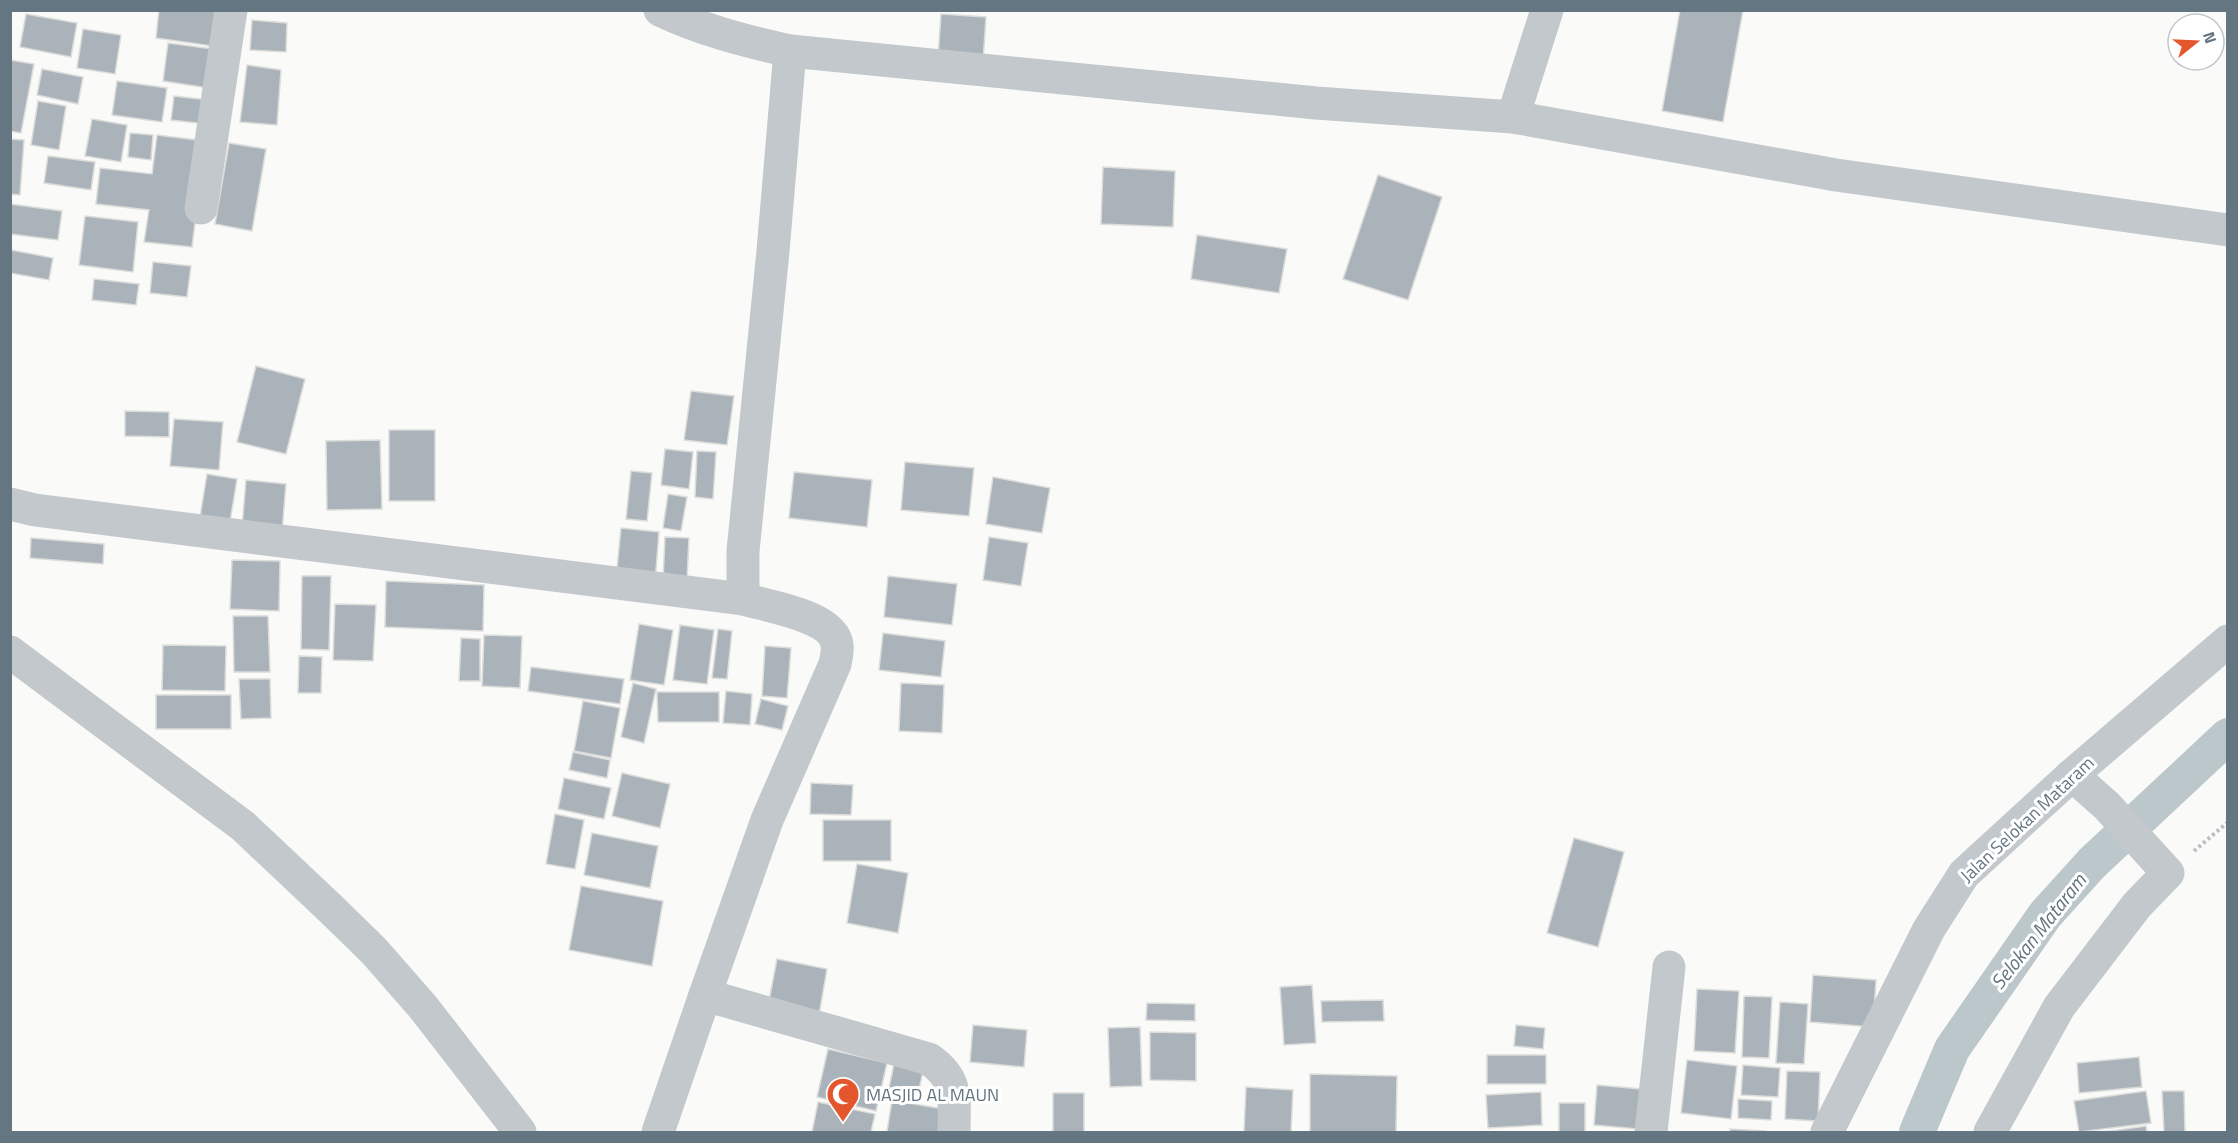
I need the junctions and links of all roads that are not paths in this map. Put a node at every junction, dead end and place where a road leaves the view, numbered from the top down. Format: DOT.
graph roads {
  1 [pos="231,10"];
  2 [pos="660,10"];
  3 [pos="1547,10"];
  4 [pos="790,51"];
  5 [pos="1512,117"];
  6 [pos="201,208"];
  7 [pos="2228,230"];
  8 [pos="10,504"];
  9 [pos="744,599"];
  10 [pos="2228,640"];
  11 [pos="10,652"];
  12 [pos="2072,775"];
  13 [pos="1669,967"];
  14 [pos="705,995"];
  15 [pos="520,1132"];
  16 [pos="658,1132"];
  17 [pos="954,1132"];
  18 [pos="1651,1132"];
  19 [pos="1827,1132"];
  20 [pos="1990,1132"];
  1 -- 6 [label="street"];
  2 -- 4 [label="street"];
  3 -- 5 [label="street"];
  4 -- 5 [label="street"];
  4 -- 9 [label="street"];
  5 -- 7 [label="street"];
  8 -- 9 [label="street"];
  9 -- 14 [label="street"];
  10 -- 12 [label="street, Jalan Selokan Mataram"];
  11 -- 15 [label="street"];
  12 -- 19 [label="street, Jalan Selokan Mataram"];
  12 -- 20 [label="street"];
  13 -- 18 [label="street"];
  14 -- 16 [label="street"];
  14 -- 17 [label="street"];
}
